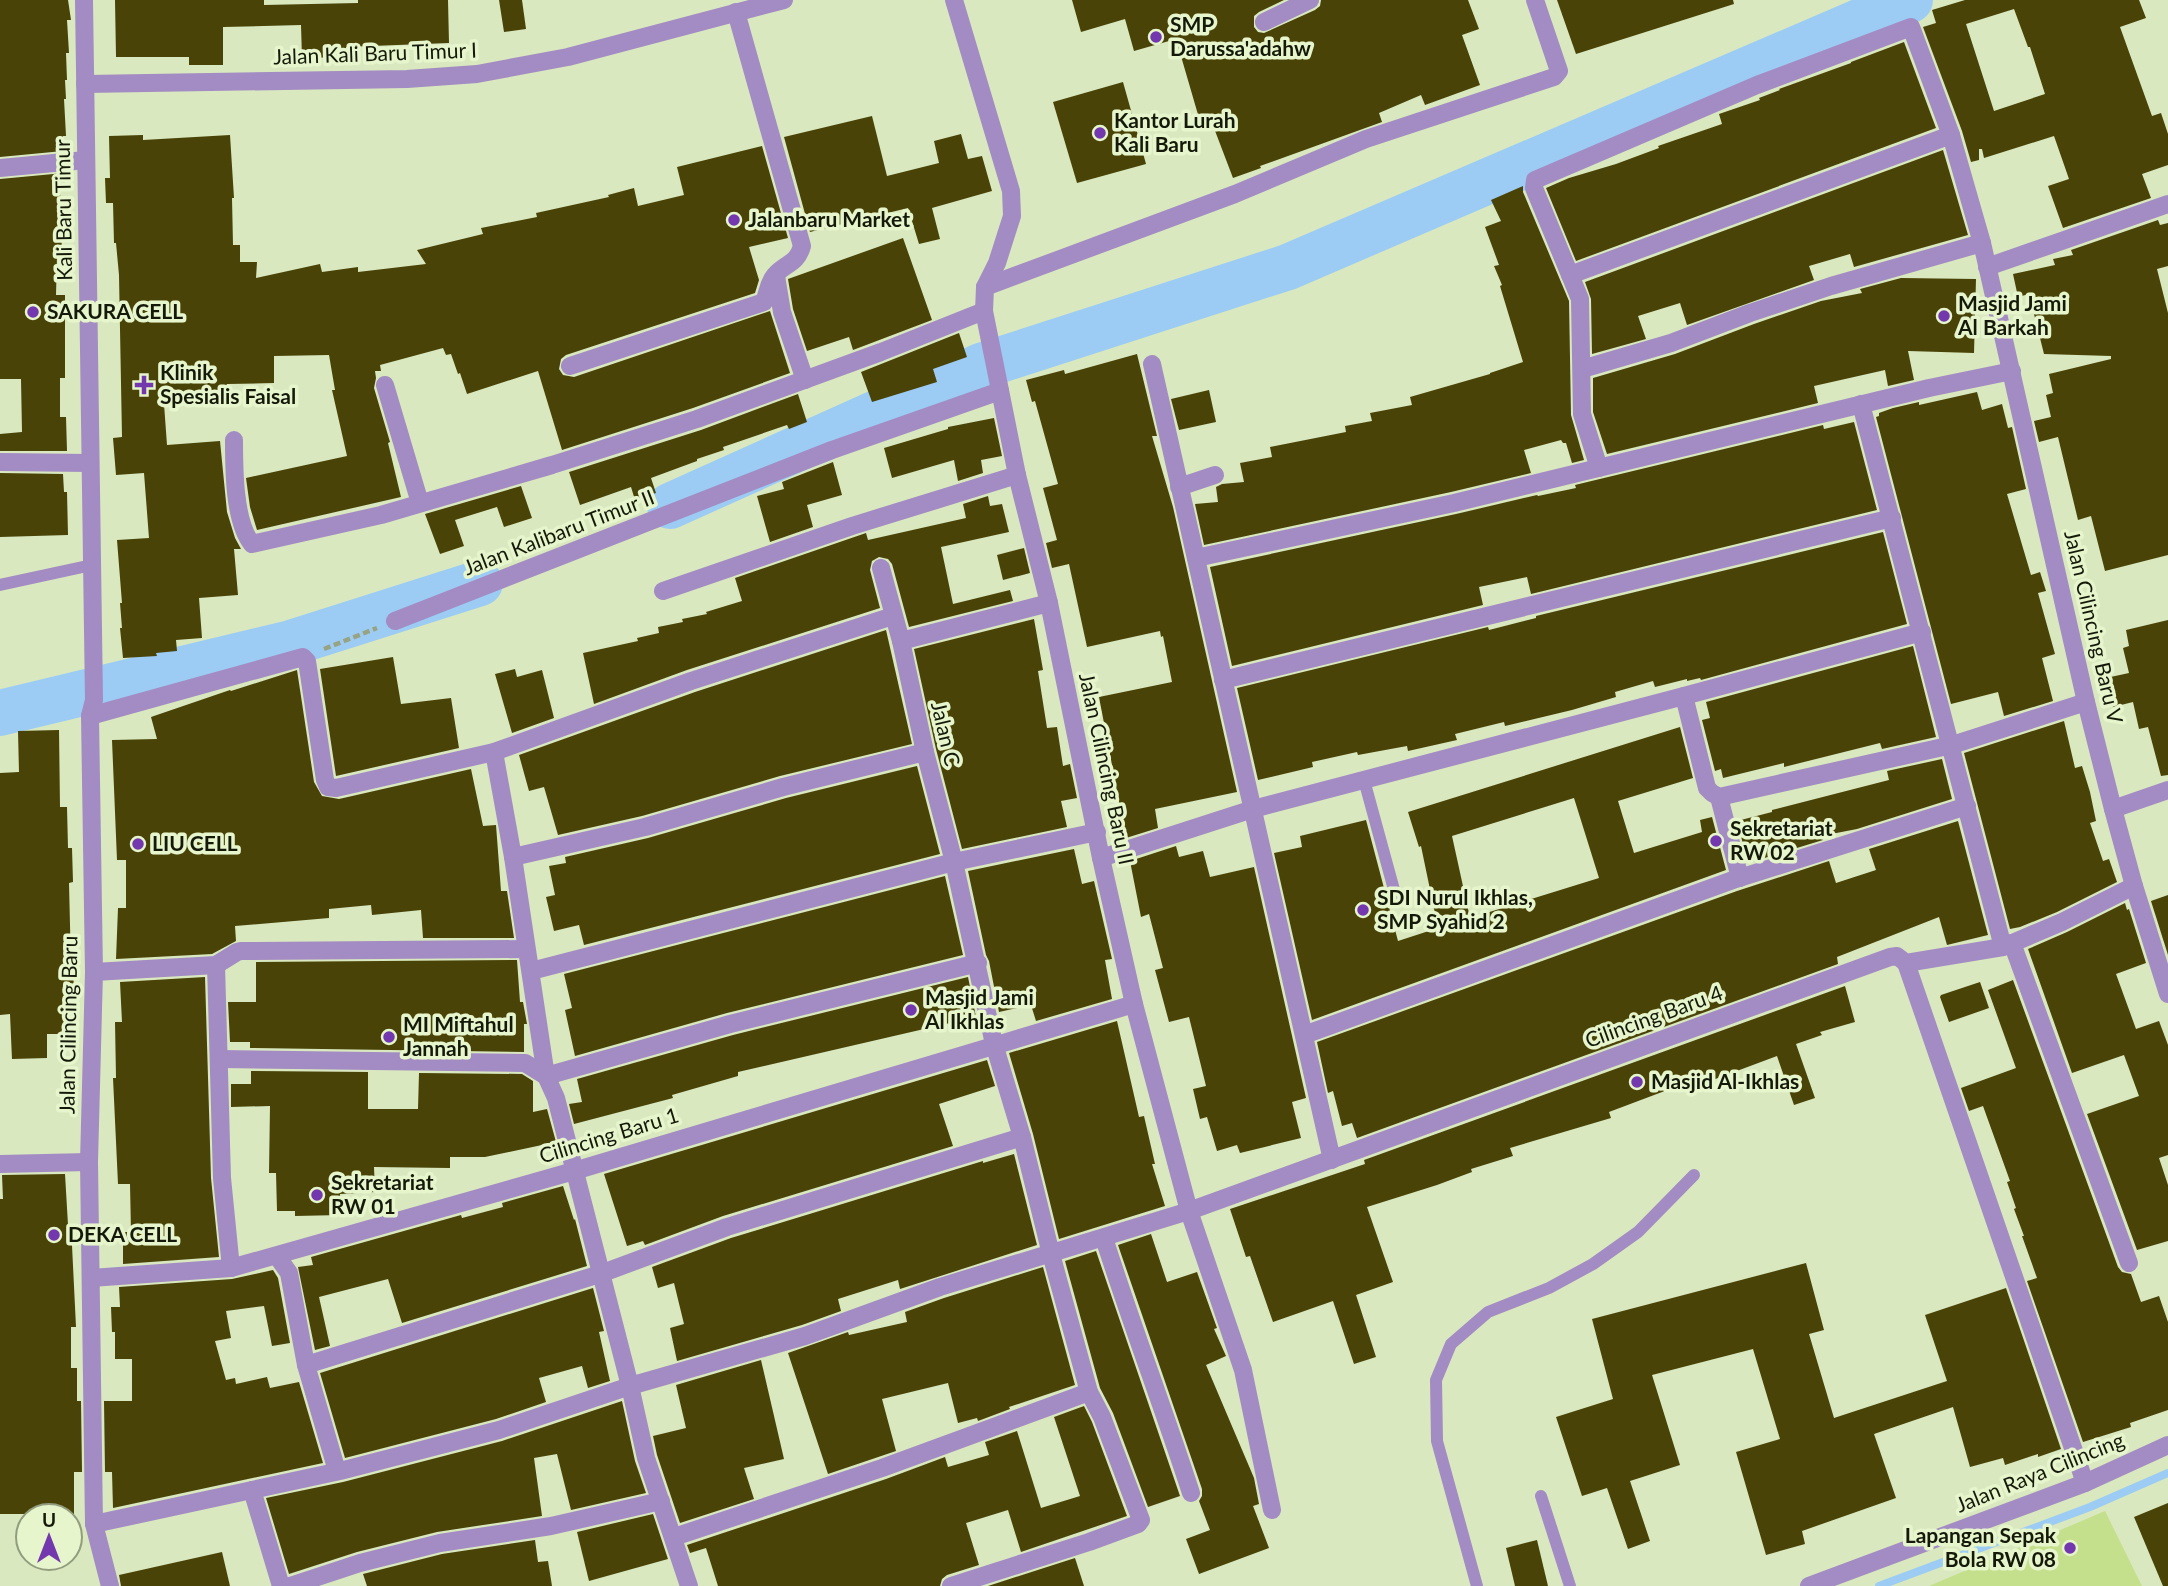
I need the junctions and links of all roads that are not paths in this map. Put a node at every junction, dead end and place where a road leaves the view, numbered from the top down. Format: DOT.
graph roads {
  1 [pos="84,0"];
  2 [pos="784,0"];
  3 [pos="954,0"];
  4 [pos="1310,0"];
  5 [pos="1535,0"];
  6 [pos="736,12"];
  7 [pos="1264,22"];
  8 [pos="85,84"];
  9 [pos="1951,135"];
  10 [pos="86,160"];
  11 [pos="0,168"];
  12 [pos="2168,204"];
  13 [pos="1982,243"];
  14 [pos="1987,267"];
  15 [pos="775,275"];
  16 [pos="1570,275"];
  17 [pos="985,287"];
  18 [pos="984,311"];
  19 [pos="1152,364"];
  20 [pos="570,366"];
  21 [pos="1582,369"];
  22 [pos="2012,371"];
  23 [pos="805,380"];
  24 [pos="385,385"];
  25 [pos="1000,387"];
  26 [pos="1861,404"];
  27 [pos="234,440"];
  28 [pos="0,462"];
  29 [pos="90,463"];
  30 [pos="1599,468"];
  31 [pos="1017,475"];
  32 [pos="1215,475"];
  33 [pos="1179,487"];
  34 [pos="419,503"];
  35 [pos="1892,519"];
  36 [pos="1196,558"];
  37 [pos="92,565"];
  38 [pos="881,568"];
  39 [pos="0,585"];
  40 [pos="663,591"];
  41 [pos="1048,603"];
  42 [pos="893,616"];
  43 [pos="395,621"];
  44 [pos="1922,632"];
  45 [pos="901,641"];
  46 [pos="1223,680"];
  47 [pos="1684,696"];
  48 [pos="2086,702"];
  49 [pos="92,708"];
  50 [pos="1952,745"];
  51 [pos="925,751"];
  52 [pos="494,752"];
  53 [pos="1364,780"];
  54 [pos="2168,790"];
  55 [pos="1719,797"];
  56 [pos="1967,806"];
  57 [pos="1252,809"];
  58 [pos="2113,809"];
  59 [pos="1097,832"];
  60 [pos="513,857"];
  61 [pos="1101,858"];
  62 [pos="954,862"];
  63 [pos="1740,878"];
  64 [pos="2134,886"];
  65 [pos="1396,897"];
  66 [pos="2007,945"];
  67 [pos="526,949"];
  68 [pos="978,963"];
  69 [pos="1906,963"];
  70 [pos="216,965"];
  71 [pos="531,971"];
  72 [pos="94,972"];
  73 [pos="2168,994"];
  74 [pos="1134,1004"];
  75 [pos="1304,1035"];
  76 [pos="994,1044"];
  77 [pos="220,1059"];
  78 [pos="546,1076"];
  79 [pos="1022,1137"];
  80 [pos="1332,1160"];
  81 [pos="89,1162"];
  82 [pos="0,1164"];
  83 [pos="574,1171"];
  84 [pos="1694,1175"];
  85 [pos="1189,1211"];
  86 [pos="1104,1237"];
  87 [pos="1051,1254"];
  88 [pos="277,1256"];
  89 [pos="2129,1263"];
  90 [pos="231,1268"];
  91 [pos="600,1273"];
  92 [pos="91,1278"];
  93 [pos="306,1365"];
  94 [pos="630,1386"];
  95 [pos="1089,1392"];
  96 [pos="2168,1445"];
  97 [pos="337,1471"];
  98 [pos="2085,1483"];
  99 [pos="252,1490"];
  100 [pos="1191,1493"];
  101 [pos="1541,1496"];
  102 [pos="661,1501"];
  103 [pos="1272,1510"];
  104 [pos="94,1524"];
  105 [pos="674,1537"];
  106 [pos="1839,1581"];
  107 [pos="110,1586"];
  108 [pos="281,1586"];
  109 [pos="290,1586"];
  110 [pos="689,1586"];
  111 [pos="951,1586"];
  112 [pos="1477,1586"];
  113 [pos="1570,1586"];
  114 [pos="1809,1586"];
  1 -- 8 [label="street, Kali Baru Timur"];
  2 -- 6 [label="street, Jalan Kali Baru Timur I"];
  3 -- 17 [label="street"];
  4 -- 7 [label="street"];
  5 -- 17 [label="street"];
  6 -- 8 [label="street, Jalan Kali Baru Timur I"];
  6 -- 15 [label="street"];
  8 -- 10 [label="street, Kali Baru Timur"];
  9 -- 13 [label="street, Jalan Cilincing Baru V"];
  9 -- 16 [label="street"];
  9 -- 16 [label="street, Jalan Cilincing Baru V"];
  10 -- 11 [label="street"];
  10 -- 29 [label="street, Kali Baru Timur"];
  12 -- 14 [label="street"];
  13 -- 14 [label="street, Jalan Cilincing Baru V"];
  13 -- 21 [label="street"];
  14 -- 22 [label="street, Jalan Cilincing Baru V"];
  15 -- 20 [label="street"];
  15 -- 23 [label="street"];
  16 -- 21 [label="street"];
  17 -- 18 [label="street, Jalan Cilincing Baru II"];
  18 -- 23 [label="street"];
  18 -- 25 [label="street, Jalan Cilincing Baru II"];
  19 -- 33 [label="street"];
  21 -- 30 [label="street"];
  22 -- 26 [label="street"];
  22 -- 48 [label="street, Jalan Cilincing Baru V"];
  23 -- 34 [label="street"];
  24 -- 34 [label="street"];
  25 -- 31 [label="street, Jalan Cilincing Baru II"];
  25 -- 43 [label="street, Jalan Kalibaru Timur II"];
  26 -- 30 [label="street"];
  26 -- 35 [label="street"];
  27 -- 34 [label="street"];
  28 -- 29 [label="street"];
  29 -- 37 [label="street, Jalan Cilincing Baru"];
  30 -- 36 [label="street"];
  31 -- 40 [label="street"];
  31 -- 41 [label="street, Jalan Cilincing Baru II"];
  32 -- 33 [label="street"];
  33 -- 36 [label="street"];
  35 -- 44 [label="street"];
  35 -- 46 [label="street"];
  36 -- 46 [label="street"];
  37 -- 39 [label="lane"];
  37 -- 49 [label="street, Jalan Cilincing Baru"];
  38 -- 42 [label="street, Jalan C"];
  41 -- 45 [label="street"];
  41 -- 59 [label="street, Jalan Cilincing Baru II"];
  42 -- 45 [label="street, Jalan C"];
  42 -- 52 [label="street"];
  44 -- 47 [label="street"];
  44 -- 50 [label="street"];
  45 -- 51 [label="street, Jalan C"];
  46 -- 57 [label="street"];
  47 -- 53 [label="street"];
  47 -- 55 [label="street"];
  48 -- 50 [label="street"];
  48 -- 58 [label="street, Jalan Cilincing Baru V"];
  49 -- 52 [label="street"];
  49 -- 72 [label="street, Jalan Cilincing Baru"];
  50 -- 55 [label="street"];
  50 -- 56 [label="street"];
  51 -- 60 [label="street"];
  51 -- 62 [label="street, Jalan C"];
  52 -- 60 [label="street"];
  53 -- 57 [label="street"];
  53 -- 65 [label="lane"];
  54 -- 58 [label="street"];
  55 -- 63 [label="street"];
  56 -- 63 [label="street"];
  56 -- 66 [label="street"];
  57 -- 61 [label="street"];
  57 -- 75 [label="street"];
  58 -- 64 [label="street, Jalan Cilincing Baru V"];
  59 -- 61 [label="street, Jalan Cilincing Baru II"];
  59 -- 62 [label="street"];
  60 -- 67 [label="street"];
  61 -- 74 [label="street, Jalan Cilincing Baru II"];
  62 -- 68 [label="street, Jalan C"];
  62 -- 71 [label="street"];
  63 -- 75 [label="street"];
  64 -- 66 [label="street, Cilincing Baru 4"];
  64 -- 73 [label="street, Jalan Cilincing Baru V"];
  66 -- 69 [label="street, Cilincing Baru 4"];
  66 -- 89 [label="street"];
  67 -- 70 [label="street"];
  67 -- 71 [label="street"];
  68 -- 76 [label="street, Jalan C"];
  68 -- 78 [label="street"];
  69 -- 80 [label="street, Cilincing Baru 4"];
  69 -- 98 [label="street"];
  70 -- 72 [label="street"];
  70 -- 77 [label="street"];
  71 -- 78 [label="street"];
  72 -- 81 [label="street, Jalan Cilincing Baru"];
  74 -- 76 [label="street, Cilincing Baru 1"];
  74 -- 85 [label="street, Jalan Cilincing Baru II"];
  75 -- 80 [label="street"];
  76 -- 79 [label="street, Jalan C"];
  76 -- 83 [label="street, Cilincing Baru 1"];
  77 -- 78 [label="street"];
  77 -- 90 [label="street"];
  78 -- 83 [label="street"];
  79 -- 87 [label="street, Jalan C"];
  79 -- 91 [label="street"];
  80 -- 85 [label="street, Cilincing Baru 4"];
  81 -- 82 [label="street"];
  81 -- 92 [label="street, Jalan Cilincing Baru"];
  83 -- 88 [label="street, Cilincing Baru 1"];
  83 -- 91 [label="street"];
  84 -- 112 [label="lane"];
  85 -- 86 [label="street, Cilincing Baru 4"];
  85 -- 103 [label="street, Jalan Cilincing Baru II"];
  86 -- 87 [label="street, Cilincing Baru 4"];
  86 -- 100 [label="street"];
  87 -- 94 [label="street, Cilincing Baru 4"];
  87 -- 95 [label="street, Jalan C"];
  88 -- 90 [label="street, Cilincing Baru 1"];
  88 -- 93 [label="street"];
  90 -- 92 [label="street, Cilincing Baru 1"];
  91 -- 93 [label="street"];
  91 -- 94 [label="street"];
  92 -- 104 [label="street, Jalan Cilincing Baru"];
  93 -- 97 [label="street"];
  94 -- 97 [label="street, Cilincing Baru 4"];
  94 -- 102 [label="street"];
  95 -- 105 [label="street"];
  95 -- 111 [label="street, Jalan C"];
  96 -- 98 [label="street, Jalan Raya Cilincing"];
  97 -- 99 [label="street, Cilincing Baru 4"];
  98 -- 106 [label="street, Jalan Raya Cilincing"];
  99 -- 104 [label="street, Cilincing Baru 4"];
  99 -- 108 [label="street"];
  101 -- 113 [label="lane"];
  102 -- 105 [label="street"];
  102 -- 109 [label="street"];
  104 -- 107 [label="street, Jalan Cilincing Baru"];
  105 -- 110 [label="street"];
  106 -- 114 [label="street, Jalan Raya Cilincing"];
}
